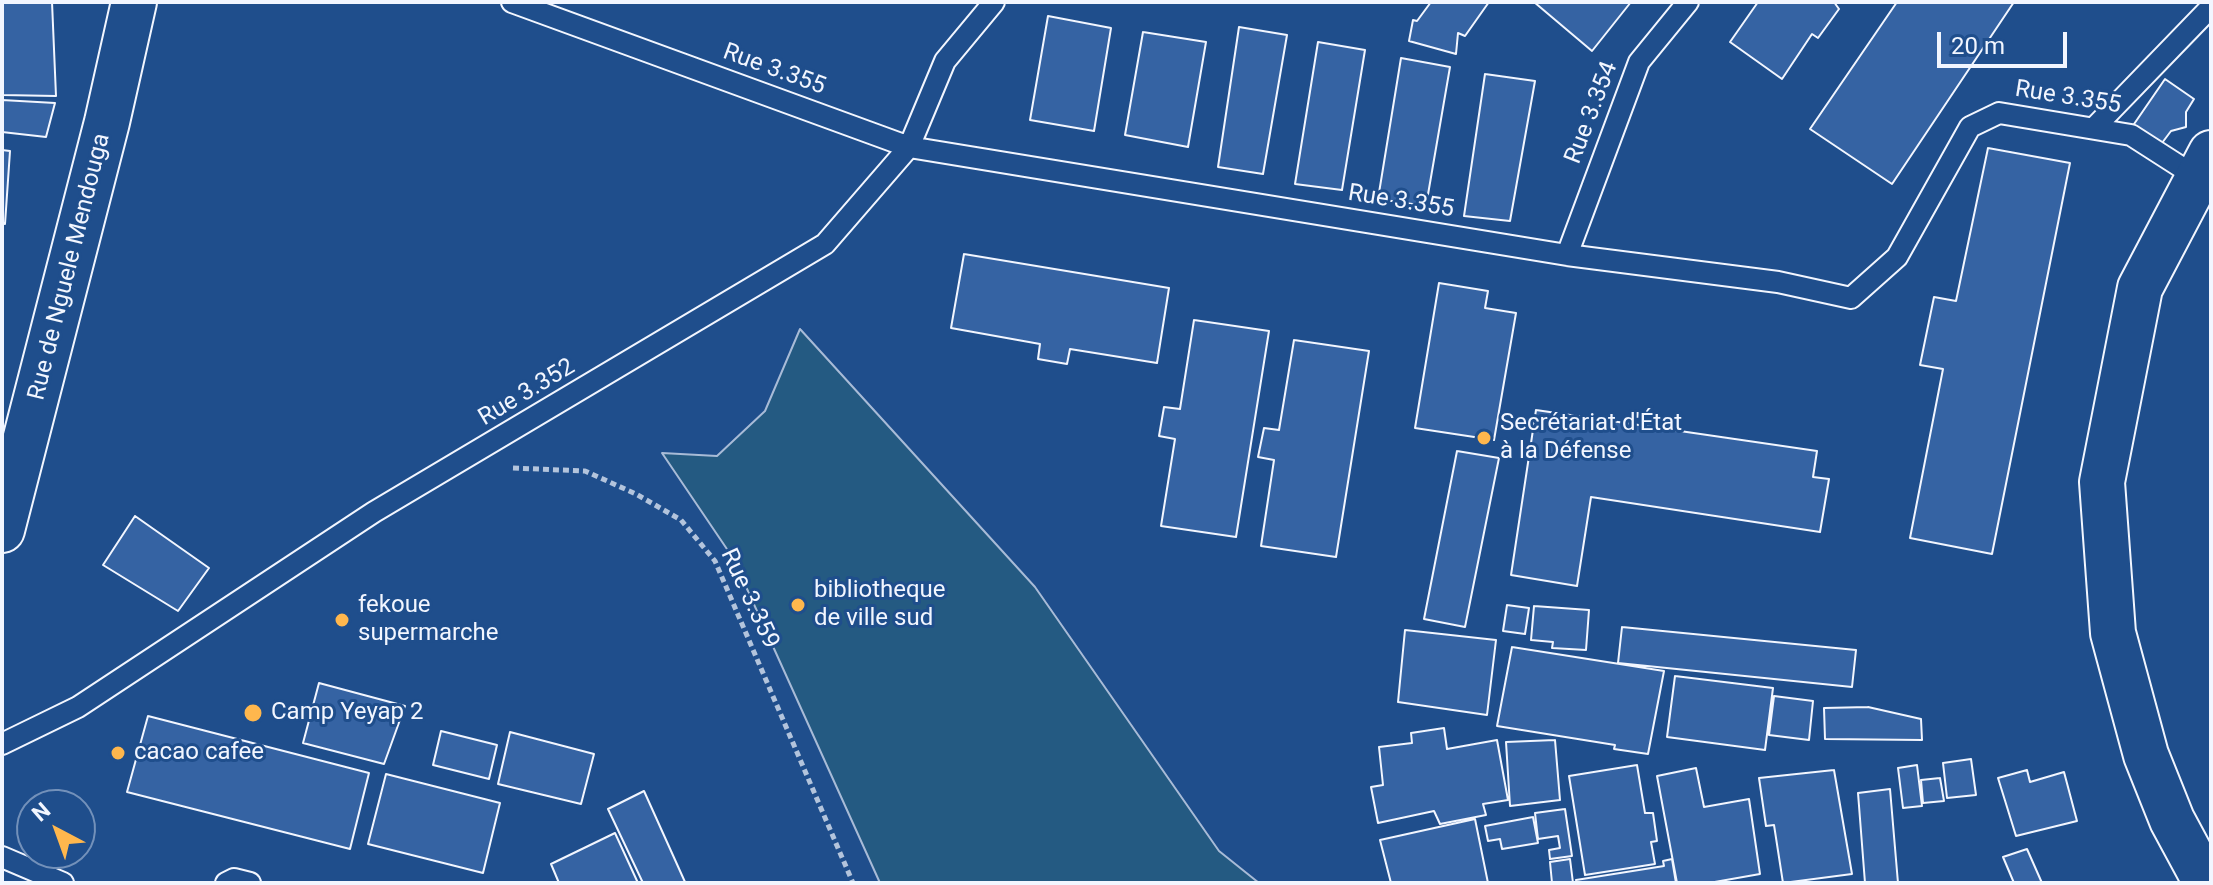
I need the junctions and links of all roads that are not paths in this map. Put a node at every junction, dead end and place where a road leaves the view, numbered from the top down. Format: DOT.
graph roads {
  1 [pos="134,2"];
  2 [pos="512,2"];
  3 [pos="994,2"];
  4 [pos="1688,2"];
  5 [pos="2211,7"];
  6 [pos="2094,128"];
  7 [pos="909,147"];
  8 [pos="2205,166"];
  9 [pos="1567,255"];
  10 [pos="2,530"];
  11 [pos="2,744"];
  12 [pos="2,857"];
  13 [pos="63,883"];
  14 [pos="226,883"];
  15 [pos="250,883"];
  16 [pos="2206,883"];
  1 -- 10 [label="main road, Rue de Nguele Mendouga"];
  2 -- 7 [label="lane, Rue 3.355"];
  3 -- 7 [label="lane, Rue 3.352"];
  4 -- 9 [label="lane, Rue 3.354"];
  5 -- 6 [label="lane"];
  6 -- 8 [label="lane, Rue 3.355"];
  6 -- 9 [label="lane, Rue 3.355"];
  7 -- 9 [label="lane, Rue 3.355"];
  7 -- 11 [label="lane, Rue 3.352"];
  8 -- 16 [label="main road"];
  12 -- 13 [label="lane"];
  14 -- 15 [label="lane"];
}
